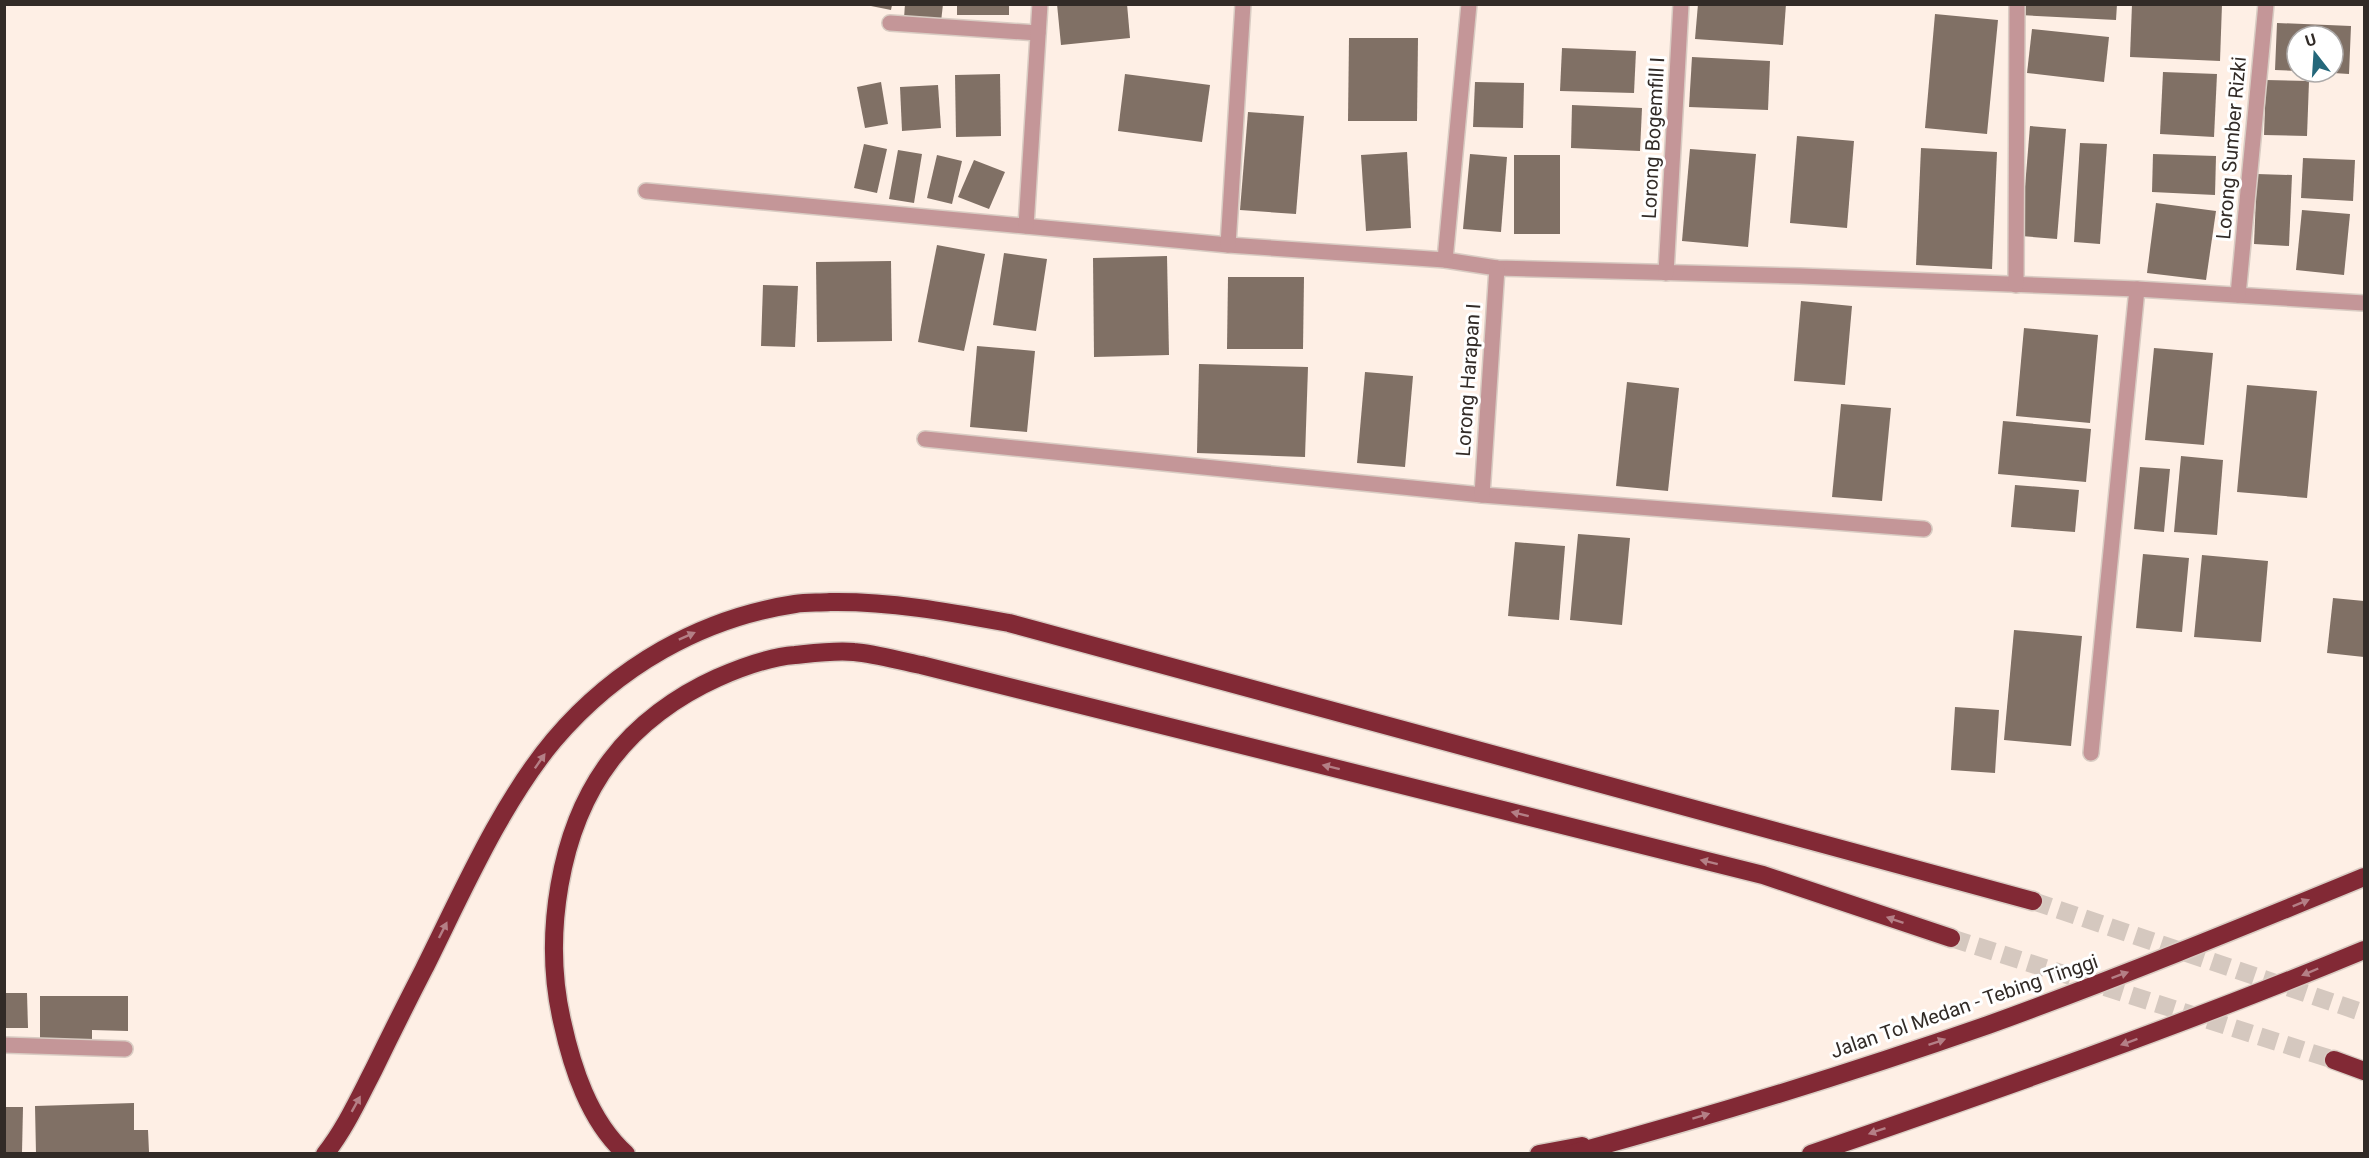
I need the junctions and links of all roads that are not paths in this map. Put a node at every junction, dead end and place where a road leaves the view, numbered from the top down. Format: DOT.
graph roads {
  1 [pos="1040,4"];
  2 [pos="1243,4"];
  3 [pos="1469,4"];
  4 [pos="1681,4"];
  5 [pos="2017,4"];
  6 [pos="2266,4"];
  7 [pos="890,23"];
  8 [pos="1038,33"];
  9 [pos="646,191"];
  10 [pos="1026,226"];
  11 [pos="1228,245"];
  12 [pos="1445,260"];
  13 [pos="1497,268"];
  14 [pos="1666,273"];
  15 [pos="2016,285"];
  16 [pos="2138,289"];
  17 [pos="2238,295"];
  18 [pos="2364,303"];
  19 [pos="926,439"];
  20 [pos="1482,495"];
  21 [pos="1924,529"];
  22 [pos="2091,753"];
  23 [pos="2364,877"];
  24 [pos="2033,901"];
  25 [pos="1951,938"];
  26 [pos="2364,950"];
  27 [pos="4,1045"];
  28 [pos="125,1049"];
  29 [pos="2334,1060"];
  30 [pos="2364,1071"];
  31 [pos="1645,1134"];
  32 [pos="324,1154"];
  33 [pos="626,1154"];
  34 [pos="1539,1154"];
  35 [pos="1571,1154"];
  36 [pos="1811,1154"];
  1 -- 8 [label="street"];
  2 -- 11 [label="street"];
  3 -- 12 [label="street"];
  4 -- 14 [label="street, Lorong Bogemfill I"];
  5 -- 15 [label="street"];
  6 -- 17 [label="street, Lorong Sumber Rizki"];
  7 -- 8 [label="street"];
  8 -- 10 [label="street"];
  9 -- 10 [label="street"];
  10 -- 11 [label="street"];
  11 -- 12 [label="street"];
  12 -- 13 [label="street"];
  13 -- 14 [label="street"];
  13 -- 20 [label="street, Lorong Harapan I"];
  14 -- 15 [label="street"];
  15 -- 16 [label="street"];
  16 -- 17 [label="street"];
  16 -- 22 [label="street"];
  17 -- 18 [label="street"];
  19 -- 20 [label="street"];
  20 -- 21 [label="street"];
  31 -- 23 [label="highway, Jalan Tol Medan - Tebing Tinggi, one-way"];
  32 -- 24 [label="highway, one-way"];
  25 -- 33 [label="highway, one-way"];
  26 -- 36 [label="highway, one-way"];
  27 -- 28 [label="street"];
  29 -- 30 [label="highway"];
  31 -- 34 [label="highway"];
  31 -- 35 [label="highway, Jalan Tol Medan - Tebing Tinggi"];
}
